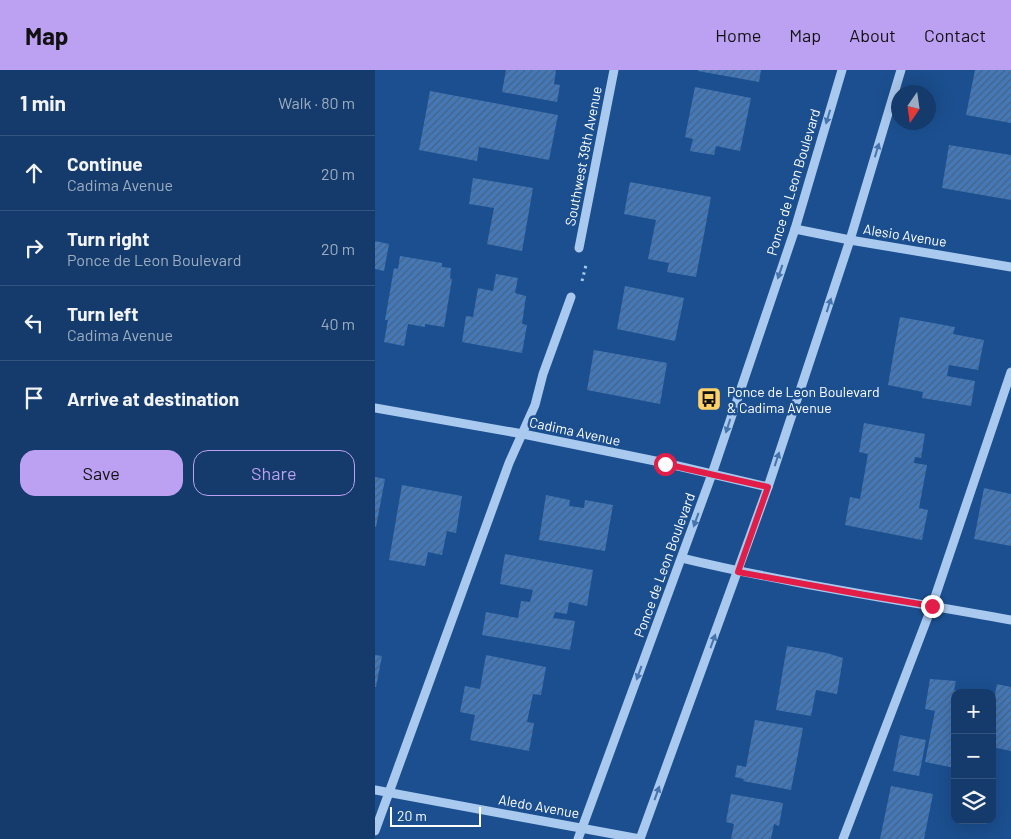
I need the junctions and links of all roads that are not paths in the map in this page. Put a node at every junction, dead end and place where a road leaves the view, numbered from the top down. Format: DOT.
graph roads {
  1 [pos="614,70"];
  2 [pos="842,70"];
  3 [pos="901,70"];
  4 [pos="795,229"];
  5 [pos="850,240"];
  6 [pos="579,248"];
  7 [pos="1011,267"];
  8 [pos="571,297"];
  9 [pos="1011,372"];
  10 [pos="375,408"];
  11 [pos="523,434"];
  12 [pos="712,474"];
  13 [pos="768,487"];
  14 [pos="681,558"];
  15 [pos="738,572"];
  16 [pos="932,606"];
  17 [pos="1011,620"];
  18 [pos="375,790"];
  19 [pos="389,792"];
  20 [pos="582,828"];
  21 [pos="375,831"];
  22 [pos="578,839"];
  23 [pos="640,839"];
  24 [pos="843,839"];
  1 -- 6 [label="street, Southwest 39th Avenue"];
  2 -- 4 [label="street, Ponce de Leon Boulevard, one-way"];
  5 -- 3 [label="street, one-way"];
  4 -- 5 [label="street, Alesio Avenue"];
  4 -- 12 [label="street, Ponce de Leon Boulevard, one-way"];
  5 -- 7 [label="street, Alesio Avenue"];
  13 -- 5 [label="street, one-way"];
  8 -- 11 [label="street"];
  9 -- 16 [label="street"];
  10 -- 11 [label="street, Cadima Avenue"];
  11 -- 12 [label="street, Cadima Avenue"];
  11 -- 19 [label="street"];
  12 -- 13 [label="street, Cadima Avenue"];
  12 -- 14 [label="street, Ponce de Leon Boulevard, one-way"];
  13 -- 15 [label="street"];
  14 -- 15 [label="street"];
  14 -- 20 [label="street, Ponce de Leon Boulevard, one-way"];
  15 -- 16 [label="street"];
  23 -- 15 [label="street, one-way"];
  16 -- 17 [label="street"];
  16 -- 24 [label="street"];
  18 -- 19 [label="street, Aledo Avenue"];
  19 -- 20 [label="street, Aledo Avenue"];
  19 -- 21 [label="street"];
  20 -- 22 [label="street, Ponce de Leon Boulevard"];
  20 -- 23 [label="street, Aledo Avenue"];
}
